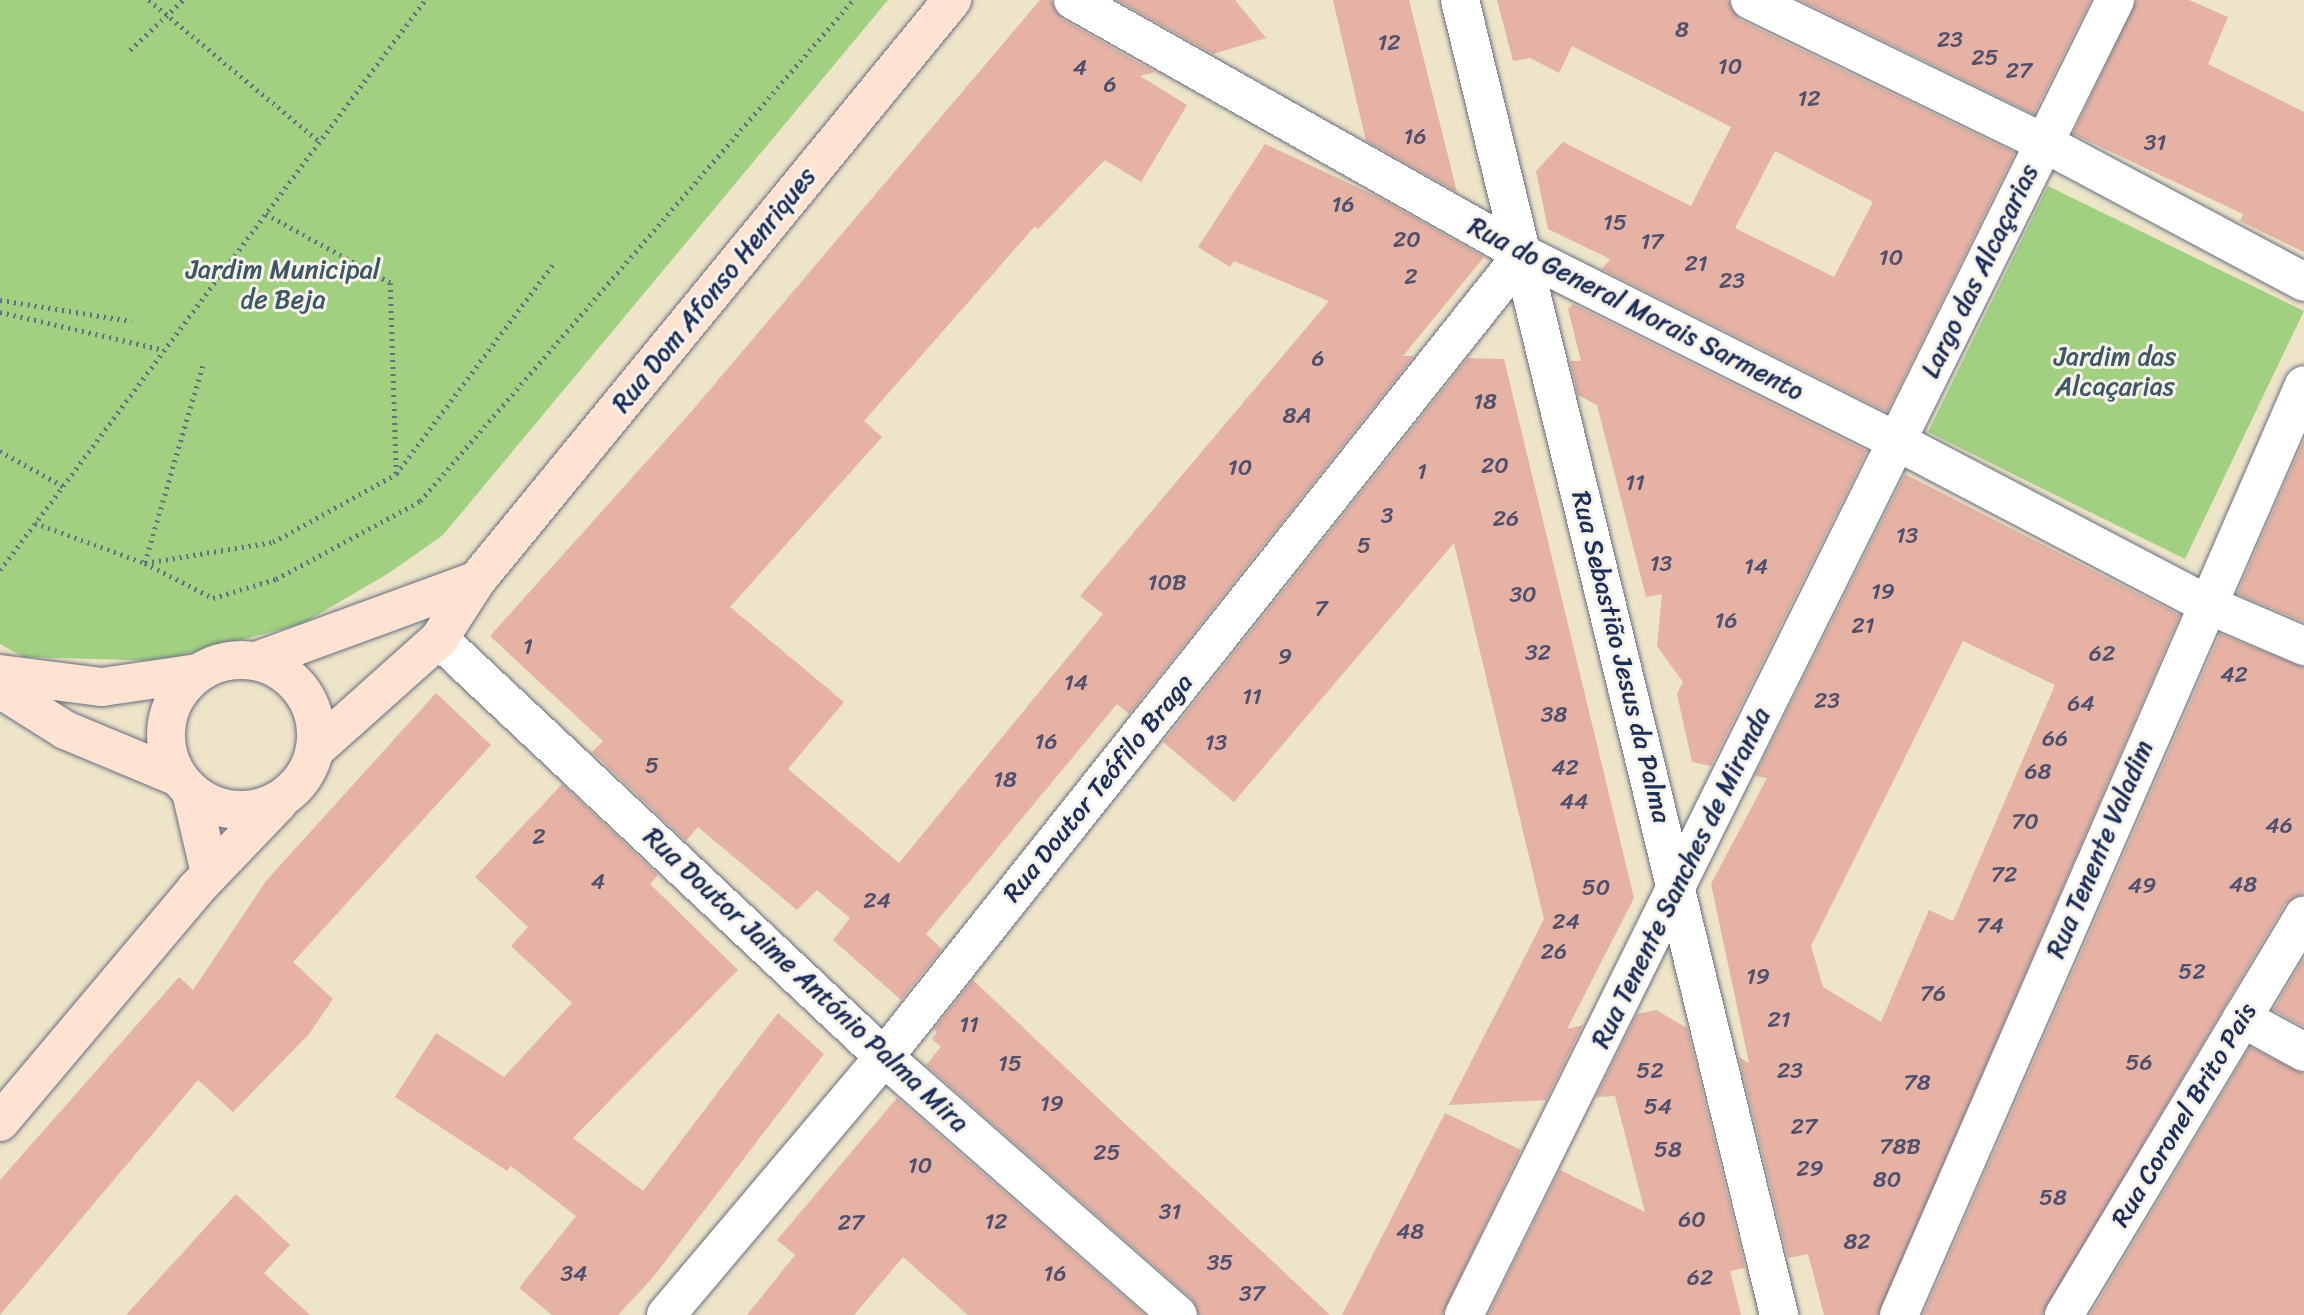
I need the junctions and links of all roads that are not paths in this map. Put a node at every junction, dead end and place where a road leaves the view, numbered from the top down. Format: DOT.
graph roads {
  1 [pos="952,0"];
  2 [pos="1073,0"];
  3 [pos="1461,0"];
  4 [pos="1750,0"];
  5 [pos="2115,0"];
  6 [pos="2042,142"];
  7 [pos="1523,254"];
  8 [pos="2304,282"];
  9 [pos="2304,385"];
  10 [pos="1898,442"];
  11 [pos="477,580"];
  12 [pos="2206,604"];
  13 [pos="439,639"];
  14 [pos="2304,646"];
  15 [pos="256,661"];
  16 [pos="198,673"];
  17 [pos="0,674"];
  18 [pos="0,689"];
  19 [pos="316,749"];
  20 [pos="184,785"];
  21 [pos="282,799"];
  22 [pos="210,873"];
  23 [pos="1677,887"];
  24 [pos="2304,915"];
  25 [pos="2242,1018"];
  26 [pos="2304,1052"];
  27 [pos="884,1056"];
  28 [pos="0,1122"];
  29 [pos="666,1315"];
  30 [pos="1178,1315"];
  31 [pos="1464,1315"];
  32 [pos="1779,1315"];
  33 [pos="1899,1315"];
  34 [pos="2064,1315"];
  1 -- 11 [label="main road, Rua Dom Afonso Henriques"];
  2 -- 7 [label="street, Rua do General Morais Sarmento"];
  3 -- 7 [label="street, Rua Sebastião Jesus da Palma"];
  4 -- 6 [label="street"];
  5 -- 6 [label="street"];
  6 -- 8 [label="street, Largo das Alcaçarias"];
  6 -- 10 [label="street, Largo das Alcaçarias"];
  7 -- 10 [label="street, Rua do General Morais Sarmento"];
  7 -- 23 [label="street, Rua Sebastião Jesus da Palma"];
  7 -- 27 [label="street, Rua Doutor Teófilo Braga"];
  9 -- 12 [label="street, Rua Tenente Valadim"];
  10 -- 12 [label="street, Rua do General Morais Sarmento"];
  10 -- 23 [label="street, Rua Tenente Sanches de Miranda"];
  11 -- 13 [label="main road, Rua Dom Afonso Henriques"];
  11 -- 15 [label="main road"];
  12 -- 14 [label="street, Rua do General Morais Sarmento"];
  12 -- 33 [label="street, Rua Tenente Valadim"];
  13 -- 19 [label="main road, Rua Dom Afonso Henriques"];
  13 -- 27 [label="street, Rua Doutor Jaime António Palma Mira"];
  15 -- 16 [label="main road"];
  15 -- 19 [label="main road"];
  16 -- 17 [label="main road"];
  16 -- 20 [label="main road"];
  18 -- 20 [label="main road"];
  19 -- 21 [label="main road"];
  20 -- 21 [label="main road"];
  20 -- 22 [label="main road"];
  21 -- 22 [label="main road"];
  22 -- 28 [label="main road"];
  23 -- 31 [label="street, Rua Tenente Sanches de Miranda"];
  23 -- 32 [label="street, Rua Sebastião Jesus da Palma"];
  24 -- 25 [label="street, Rua Coronel Brito Pais"];
  25 -- 26 [label="street"];
  25 -- 34 [label="street, Rua Coronel Brito Pais"];
  27 -- 29 [label="street, Rua Doutor Teófilo Braga"];
  27 -- 30 [label="street, Rua Doutor Jaime António Palma Mira"];
}
